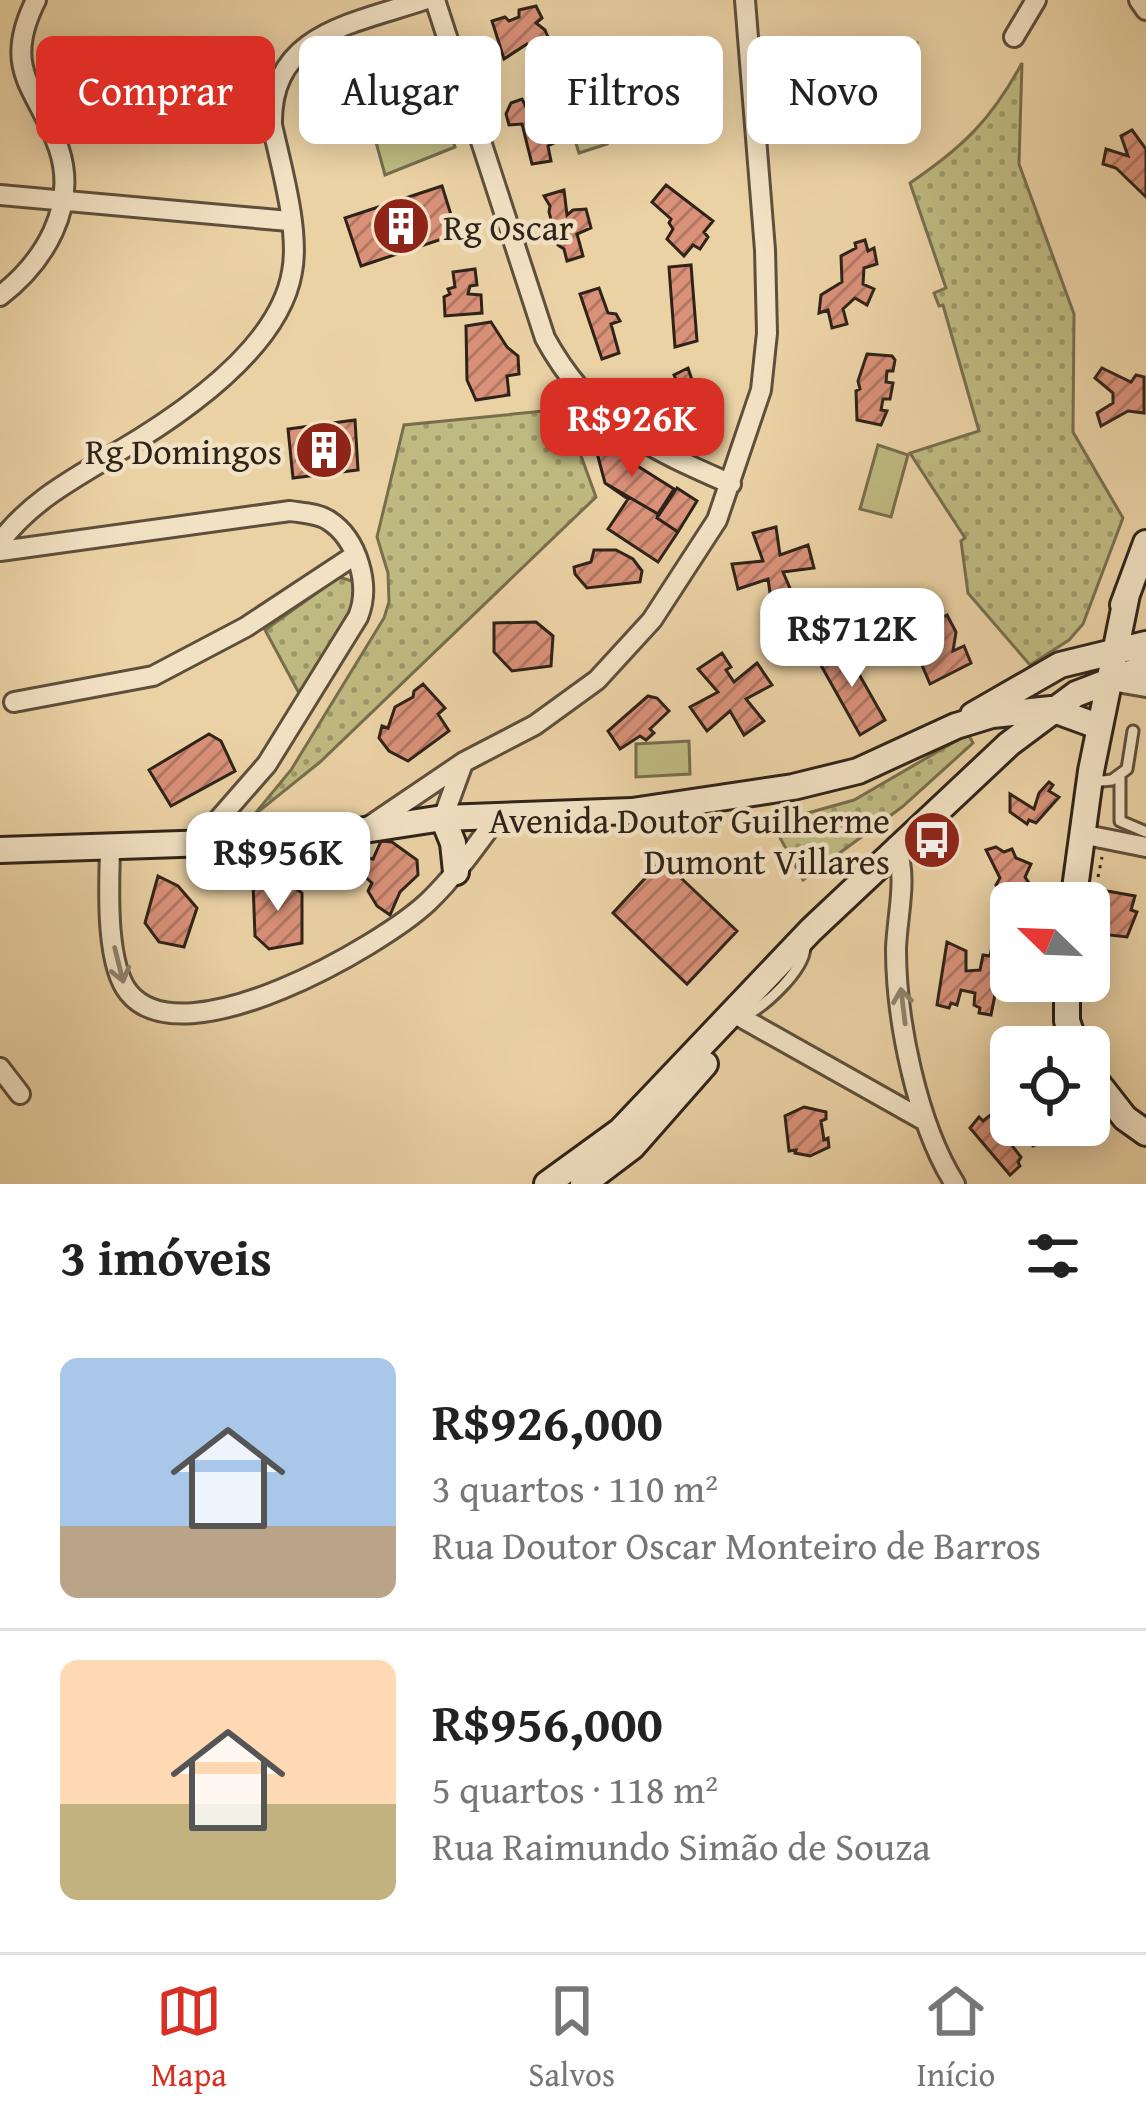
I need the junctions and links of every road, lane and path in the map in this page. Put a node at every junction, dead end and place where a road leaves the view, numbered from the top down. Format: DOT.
graph roads {
  1 [pos="37,0"];
  2 [pos="424,0"];
  3 [pos="435,0"];
  4 [pos="746,0"];
  5 [pos="1036,0"];
  6 [pos="1138,0"];
  7 [pos="1146,10"];
  8 [pos="1014,37"];
  9 [pos="0,195"];
  10 [pos="64,201"];
  11 [pos="289,220"];
  12 [pos="0,296"];
  13 [pos="731,484"];
  14 [pos="1146,543"];
  15 [pos="0,547"];
  16 [pos="355,555"];
  17 [pos="1122,611"];
  18 [pos="1146,651"];
  19 [pos="1101,655"];
  20 [pos="1104,683"];
  21 [pos="1146,687"];
  22 [pos="14,702"];
  23 [pos="1038,711"];
  24 [pos="1092,724"];
  25 [pos="956,726"];
  26 [pos="1133,731"];
  27 [pos="464,762"];
  28 [pos="1090,776"];
  29 [pos="1120,776"];
  30 [pos="498,816"];
  31 [pos="443,818"];
  32 [pos="367,828"];
  33 [pos="1146,832"];
  34 [pos="1081,833"];
  35 [pos="202,844"];
  36 [pos="896,846"];
  37 [pos="1146,847"];
  38 [pos="110,849"];
  39 [pos="0,850"];
  40 [pos="1103,856"];
  41 [pos="456,872"];
  42 [pos="1082,882"];
  43 [pos="1091,882"];
  44 [pos="740,1010"];
  45 [pos="0,1068"];
  46 [pos="914,1069"];
  47 [pos="20,1094"];
  48 [pos="885,1098"];
  49 [pos="1110,1099"];
  50 [pos="925,1121"];
  51 [pos="1146,1133"];
  52 [pos="598,1179"];
  53 [pos="547,1184"];
  54 [pos="955,1184"];
  1 -- 10 [label="street"];
  2 -- 11 [label="street"];
  3 -- 13 [label="street"];
  4 -- 13 [label="street"];
  5 -- 8 [label="street"];
  6 -- 7 [label="street"];
  9 -- 10 [label="street"];
  10 -- 11 [label="street"];
  10 -- 12 [label="street"];
  11 -- 15 [label="street"];
  13 -- 27 [label="street"];
  14 -- 17 [label="main road"];
  15 -- 16 [label="street"];
  16 -- 22 [label="street"];
  16 -- 35 [label="street"];
  17 -- 18 [label="main road"];
  17 -- 19 [label="main road"];
  18 -- 19 [label="main road"];
  18 -- 20 [label="main road"];
  19 -- 20 [label="main road"];
  19 -- 23 [label="main road"];
  19 -- 25 [label="main road"];
  20 -- 21 [label="street"];
  20 -- 23 [label="main road"];
  20 -- 24 [label="main road"];
  20 -- 28 [label="main road"];
  23 -- 24 [label="main road"];
  23 -- 25 [label="main road"];
  23 -- 36 [label="main road"];
  24 -- 28 [label="main road"];
  25 -- 30 [label="main road"];
  26 -- 29 [label="lane"];
  27 -- 31 [label="street"];
  27 -- 32 [label="street"];
  28 -- 29 [label="lane"];
  28 -- 34 [label="main road"];
  29 -- 33 [label="lane"];
  30 -- 31 [label="main road"];
  30 -- 41 [label="street"];
  31 -- 32 [label="main road"];
  31 -- 41 [label="main road"];
  32 -- 35 [label="main road"];
  34 -- 37 [label="street"];
  34 -- 42 [label="main road"];
  35 -- 38 [label="main road"];
  36 -- 44 [label="main road"];
  46 -- 36 [label="street, one-way"];
  38 -- 39 [label="main road"];
  38 -- 41 [label="street, one-way"];
  40 -- 43 [label="path"];
  44 -- 48 [label="street"];
  44 -- 52 [label="main road"];
  44 -- 53 [label="main road"];
  45 -- 47 [label="street"];
  46 -- 48 [label="street"];
  46 -- 50 [label="street"];
  48 -- 50 [label="street"];
  49 -- 51 [label="main road"];
  50 -- 54 [label="street"];
}
